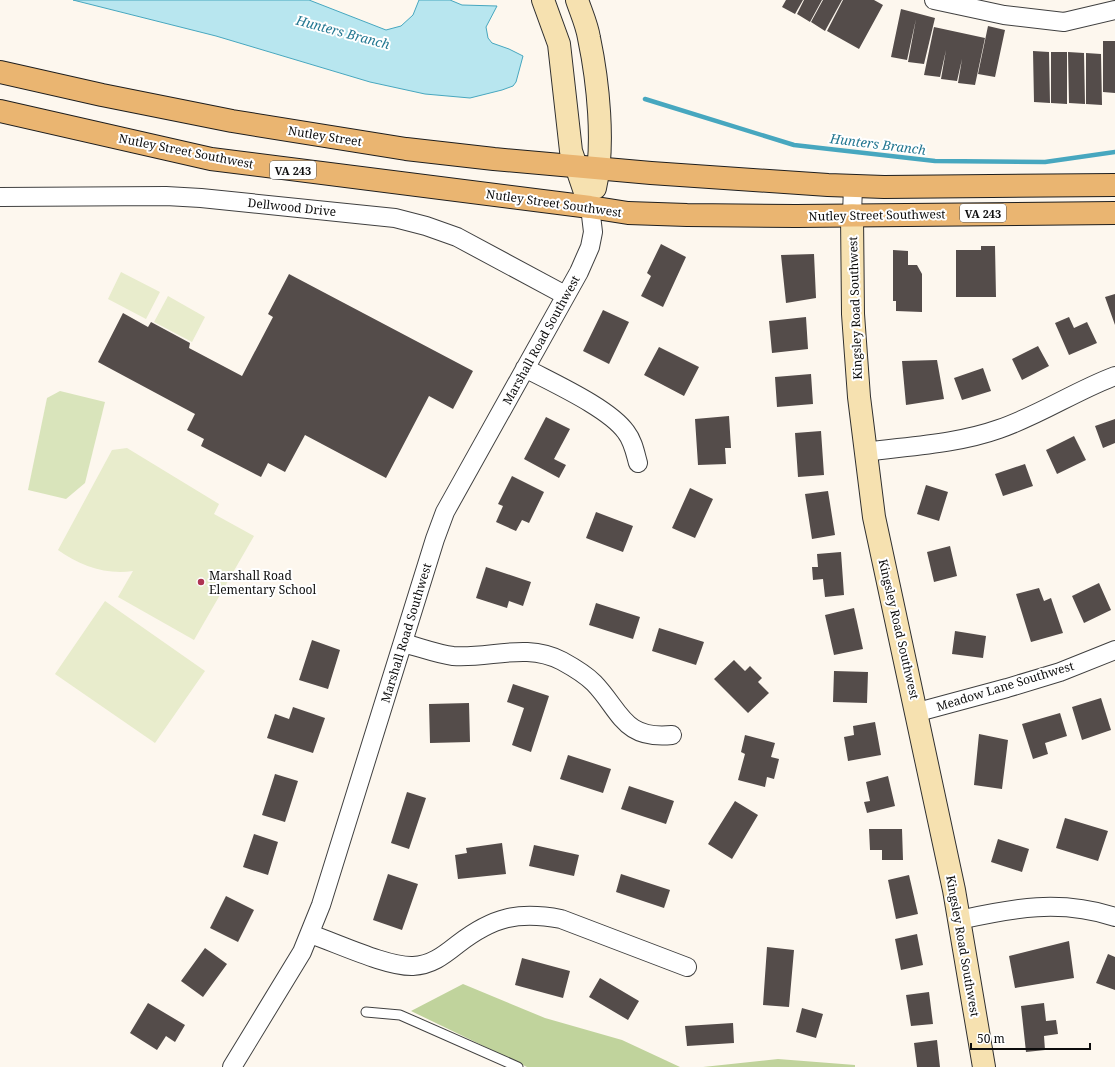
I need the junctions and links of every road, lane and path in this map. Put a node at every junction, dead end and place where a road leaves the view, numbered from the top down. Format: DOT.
graph roads {
  1 [pos="543,0"];
  2 [pos="577,0"];
  3 [pos="934,0"];
  4 [pos="1115,10"];
  5 [pos="0,60"];
  6 [pos="0,72"];
  7 [pos="54,84"];
  8 [pos="0,111"];
  9 [pos="575,166"];
  10 [pos="599,168"];
  11 [pos="1115,185"];
  12 [pos="853,186"];
  13 [pos="0,197"];
  14 [pos="590,207"];
  15 [pos="1115,212"];
  16 [pos="852,215"];
  17 [pos="566,295"];
  18 [pos="525,368"];
  19 [pos="1115,376"];
  20 [pos="865,452"];
  21 [pos="638,463"];
  22 [pos="403,643"];
  23 [pos="1115,650"];
  24 [pos="918,712"];
  25 [pos="672,735"];
  26 [pos="1115,917"];
  27 [pos="960,920"];
  28 [pos="310,934"];
  29 [pos="687,968"];
  30 [pos="366,1012"];
  31 [pos="232,1067"];
  32 [pos="518,1067"];
  33 [pos="984,1067"];
  1 -- 9 [label="street"];
  2 -- 10 [label="street"];
  3 -- 4 [label="street"];
  5 -- 7 [label="main road, Nutley Street"];
  6 -- 7 [label="main road, Nutley Street / VA 243"];
  7 -- 9 [label="main road, Nutley Street / VA 243"];
  8 -- 14 [label="main road, Nutley Street Southwest / VA 243"];
  9 -- 10 [label="main road, Nutley Street / VA 243"];
  9 -- 14 [label="street"];
  10 -- 12 [label="main road, VA 243"];
  10 -- 14 [label="street"];
  11 -- 12 [label="main road, VA 243"];
  12 -- 16 [label="street, Kingsley Road Southwest"];
  13 -- 17 [label="street, Dellwood Drive"];
  14 -- 16 [label="main road, Nutley Street Southwest / VA 243"];
  14 -- 17 [label="street, Marshall Road Southwest"];
  15 -- 16 [label="main road, Nutley Street Southwest / VA 243"];
  16 -- 20 [label="street, Kingsley Road Southwest"];
  17 -- 18 [label="street, Marshall Road Southwest"];
  18 -- 21 [label="street"];
  18 -- 22 [label="street, Marshall Road Southwest"];
  19 -- 20 [label="street"];
  20 -- 24 [label="street, Kingsley Road Southwest"];
  22 -- 25 [label="street"];
  22 -- 28 [label="street, Marshall Road Southwest"];
  23 -- 24 [label="street, Meadow Lane Southwest"];
  24 -- 27 [label="street, Kingsley Road Southwest"];
  26 -- 27 [label="street"];
  27 -- 33 [label="street, Kingsley Road Southwest"];
  28 -- 29 [label="street"];
  28 -- 31 [label="street, Marshall Road Southwest"];
  30 -- 32 [label="lane"];
}
